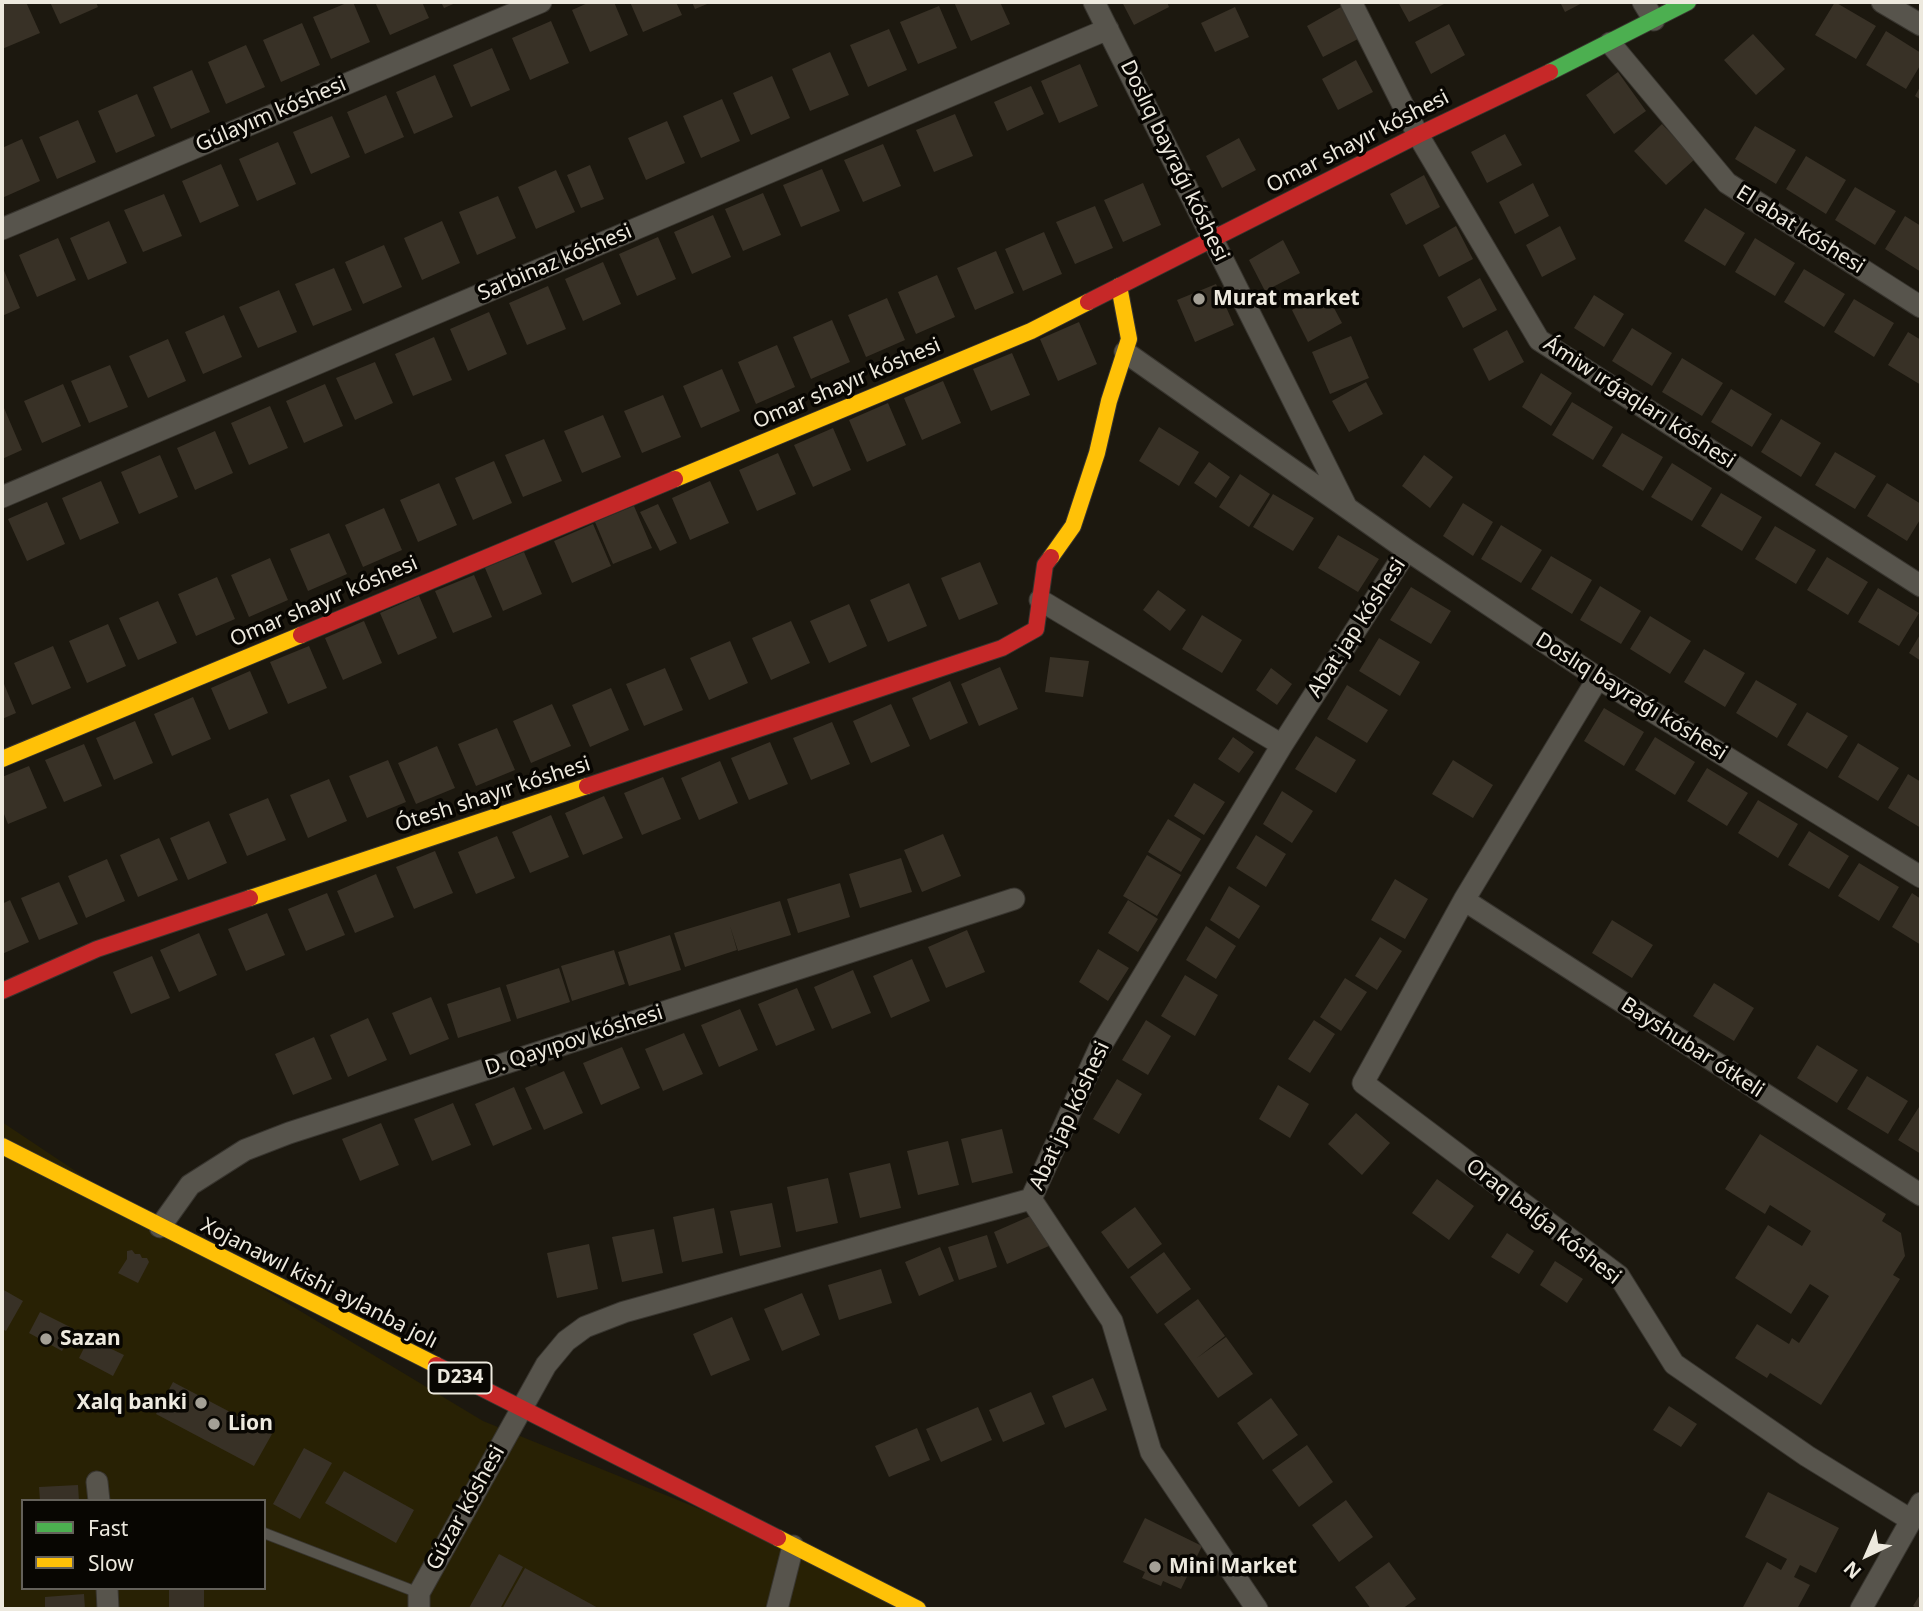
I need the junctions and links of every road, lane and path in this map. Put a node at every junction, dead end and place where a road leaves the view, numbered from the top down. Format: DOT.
graph roads {
  1 [pos="541,2"];
  2 [pos="1094,2"];
  3 [pos="1351,2"];
  4 [pos="1688,2"];
  5 [pos="1882,2"];
  6 [pos="1649,11"];
  7 [pos="1921,24"];
  8 [pos="1108,29"];
  9 [pos="1610,43"];
  10 [pos="1418,135"];
  11 [pos="2,229"];
  12 [pos="1213,239"];
  13 [pos="1119,286"];
  14 [pos="1921,307"];
  15 [pos="1125,352"];
  16 [pos="2,497"];
  17 [pos="1347,508"];
  18 [pos="1407,550"];
  19 [pos="1921,586"];
  20 [pos="1040,600"];
  21 [pos="1598,678"];
  22 [pos="1282,745"];
  23 [pos="2,759"];
  24 [pos="1921,877"];
  25 [pos="1014,899"];
  26 [pos="1464,900"];
  27 [pos="2,991"];
  28 [pos="2,1146"];
  29 [pos="1921,1195"];
  30 [pos="1031,1199"];
  31 [pos="160,1227"];
  32 [pos="522,1409"];
  33 [pos="1916,1512"];
  34 [pos="266,1534"];
  35 [pos="793,1546"];
  36 [pos="107,1590"];
  37 [pos="419,1601"];
  38 [pos="108,1609"];
  39 [pos="776,1609"];
  40 [pos="918,1609"];
  41 [pos="1258,1609"];
  42 [pos="1861,1609"];
  1 -- 11 [label="street, Gúlayım kóshesi"];
  2 -- 8 [label="street, Doslıq bayraǵı kóshesi"];
  3 -- 10 [label="street, Ámiw ırǵaqları kóshesi"];
  4 -- 6 [label="street, Omar shayır kóshesi"];
  5 -- 7 [label="street"];
  6 -- 9 [label="street, Omar shayır kóshesi"];
  8 -- 12 [label="street, Doslıq bayraǵı kóshesi"];
  8 -- 16 [label="street, Sarbinaz kóshesi"];
  9 -- 10 [label="street, Omar shayır kóshesi"];
  9 -- 14 [label="street, El abat kóshesi"];
  10 -- 12 [label="street, Omar shayır kóshesi"];
  10 -- 19 [label="street, Ámiw ırǵaqları kóshesi"];
  12 -- 13 [label="street, Omar shayır kóshesi"];
  12 -- 17 [label="street, Doslıq bayraǵı kóshesi"];
  13 -- 15 [label="street"];
  13 -- 23 [label="street, Omar shayır kóshesi"];
  15 -- 17 [label="street, Doslıq bayraǵı kóshesi"];
  15 -- 20 [label="street"];
  17 -- 18 [label="street, Doslıq bayraǵı kóshesi"];
  18 -- 21 [label="street, Doslıq bayraǵı kóshesi"];
  18 -- 22 [label="street, Abat jap kóshesi"];
  20 -- 22 [label="street"];
  20 -- 27 [label="street, Ótesh shayır kóshesi"];
  21 -- 24 [label="street, Doslıq bayraǵı kóshesi"];
  21 -- 26 [label="street"];
  22 -- 30 [label="street, Abat jap kóshesi"];
  25 -- 31 [label="street, D. Qayıpov kóshesi"];
  26 -- 29 [label="street, Bayshubar ótkeli"];
  26 -- 33 [label="street, Oraq balǵa kóshesi"];
  28 -- 31 [label="street, Xojanawıl kishi aylanba jolı / D234"];
  30 -- 32 [label="street, Abat jap kóshesi"];
  30 -- 41 [label="street"];
  31 -- 32 [label="street, Xojanawıl kishi aylanba jolı / D234"];
  32 -- 35 [label="street, Xojanawıl kishi aylanba jolı / D234"];
  32 -- 37 [label="street, Gúzar kóshesi"];
  33 -- 42 [label="street"];
  34 -- 37 [label="lane"];
  35 -- 39 [label="street"];
  35 -- 40 [label="street, Xojanawıl kishi aylanba jolı / D234"];
  36 -- 38 [label="street"];
}
